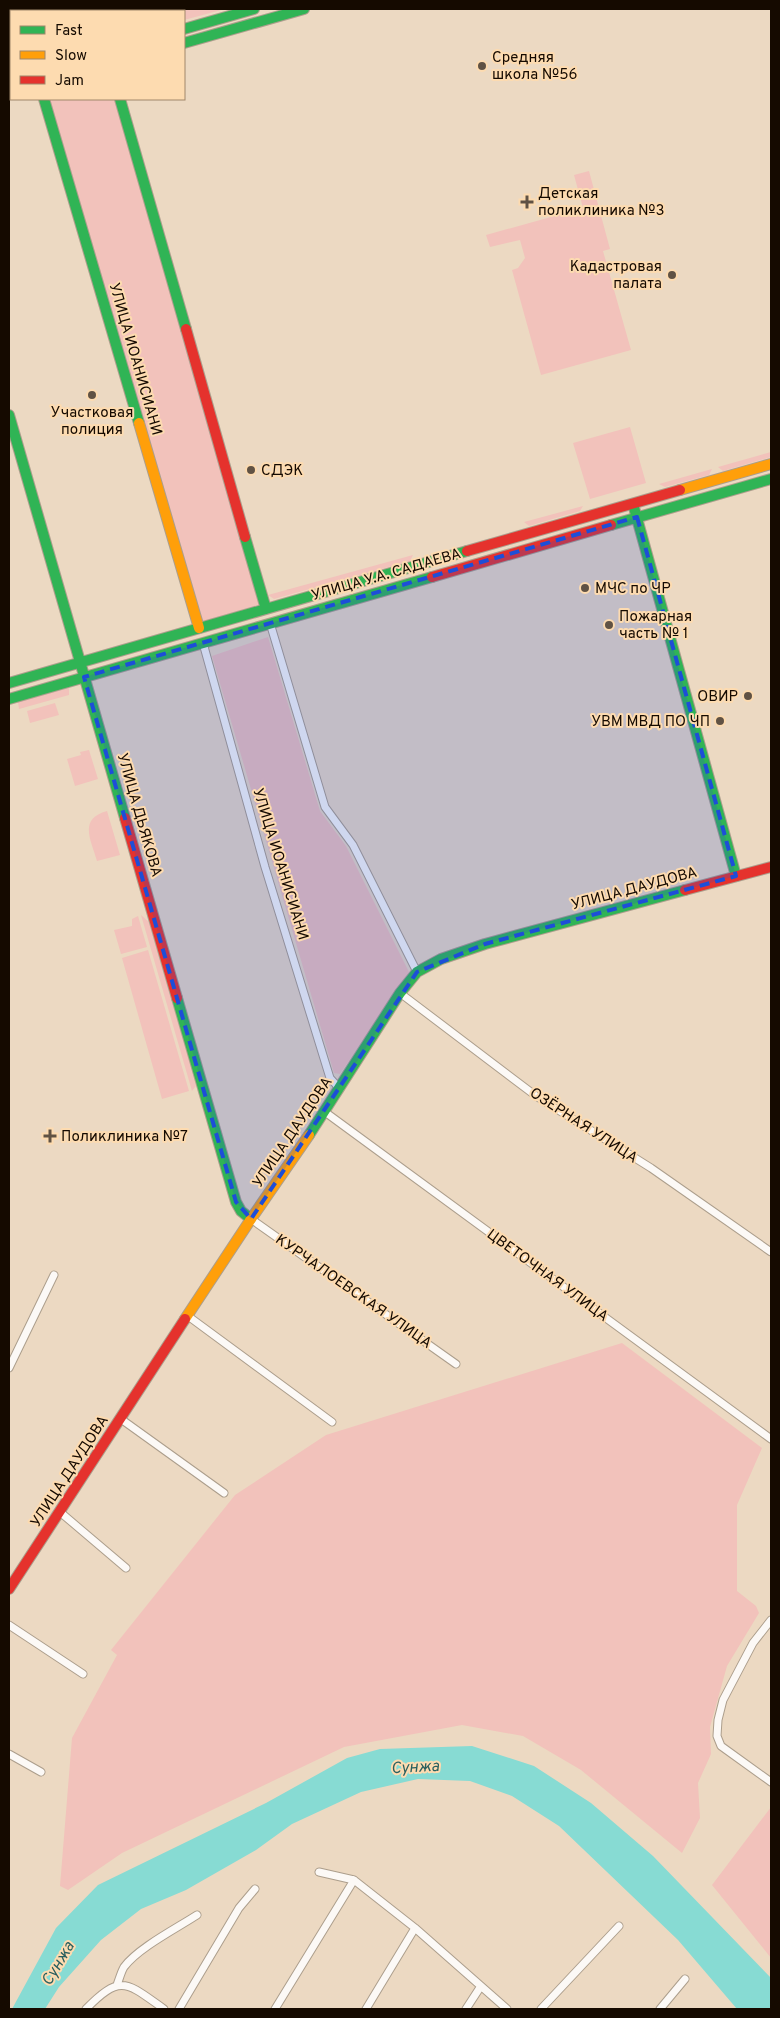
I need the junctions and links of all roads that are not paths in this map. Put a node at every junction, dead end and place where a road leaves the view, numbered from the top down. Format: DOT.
graph roads {
  1 [pos="254,9"];
  2 [pos="304,9"];
  3 [pos="185,29"];
  4 [pos="185,43"];
  5 [pos="44,100"];
  6 [pos="120,100"];
  7 [pos="9,415"];
  8 [pos="771,464"];
  9 [pos="771,479"];
  10 [pos="633,504"];
  11 [pos="637,518"];
  12 [pos="266,609"];
  13 [pos="270,623"];
  14 [pos="199,628"];
  15 [pos="203,643"];
  16 [pos="80,662"];
  17 [pos="84,677"];
  18 [pos="9,683"];
  19 [pos="9,698"];
  20 [pos="771,867"];
  21 [pos="736,876"];
  22 [pos="417,972"];
  23 [pos="400,993"];
  24 [pos="340,1088"];
  25 [pos="325,1112"];
  26 [pos="251,1219"];
  27 [pos="771,1252"];
  28 [pos="54,1275"];
  29 [pos="188,1316"];
  30 [pos="456,1364"];
  31 [pos="9,1368"];
  32 [pos="122,1419"];
  33 [pos="332,1422"];
  34 [pos="771,1439"];
  35 [pos="224,1493"];
  36 [pos="60,1512"];
  37 [pos="126,1568"];
  38 [pos="9,1587"];
  39 [pos="771,1620"];
  40 [pos="9,1625"];
  41 [pos="83,1674"];
  42 [pos="9,1754"];
  43 [pos="41,1772"];
  44 [pos="771,1782"];
  45 [pos="318,1872"];
  46 [pos="354,1880"];
  47 [pos="255,1889"];
  48 [pos="198,1915"];
  49 [pos="619,1926"];
  50 [pos="415,1928"];
  51 [pos="685,1979"];
  52 [pos="117,1985"];
  53 [pos="481,1986"];
  54 [pos="86,2009"];
  55 [pos="164,2009"];
  56 [pos="179,2009"];
  57 [pos="275,2009"];
  58 [pos="366,2009"];
  59 [pos="466,2009"];
  60 [pos="507,2009"];
  61 [pos="542,2009"];
  62 [pos="660,2009"];
  1 -- 3 [label="street"];
  2 -- 4 [label="street"];
  5 -- 14 [label="street, УЛИЦА ИОАНИСИАНИ"];
  6 -- 12 [label="street"];
  7 -- 16 [label="street, УЛИЦА ДЬЯКОВА"];
  8 -- 10 [label="street, УЛИЦА У.А. САДАЕВА"];
  9 -- 11 [label="street, УЛИЦА У.А. САДАЕВА"];
  10 -- 11 [label="street"];
  10 -- 12 [label="street, УЛИЦА У.А. САДАЕВА"];
  11 -- 13 [label="street, УЛИЦА У.А. САДАЕВА"];
  11 -- 21 [label="street"];
  12 -- 14 [label="street, УЛИЦА У.А. САДАЕВА"];
  13 -- 15 [label="street, УЛИЦА У.А. САДАЕВА"];
  13 -- 22 [label="street"];
  14 -- 16 [label="street, УЛИЦА У.А. САДАЕВА"];
  15 -- 17 [label="street, УЛИЦА У.А. САДАЕВА"];
  15 -- 24 [label="street, УЛИЦА ИОАНИСИАНИ"];
  16 -- 17 [label="street, УЛИЦА ДЬЯКОВА"];
  16 -- 18 [label="street, УЛИЦА У.А. САДАЕВА"];
  17 -- 19 [label="street, УЛИЦА У.А. САДАЕВА"];
  17 -- 26 [label="street, УЛИЦА ДЬЯКОВА"];
  20 -- 21 [label="street, УЛИЦА ДАУДОВА"];
  21 -- 22 [label="street, УЛИЦА ДАУДОВА"];
  22 -- 23 [label="street, УЛИЦА ДАУДОВА"];
  23 -- 24 [label="street, УЛИЦА ДАУДОВА"];
  23 -- 27 [label="street, ОЗЁРНАЯ УЛИЦА"];
  24 -- 25 [label="street, УЛИЦА ДАУДОВА"];
  25 -- 26 [label="street, УЛИЦА ДАУДОВА"];
  25 -- 34 [label="street, ЦВЕТОЧНАЯ УЛИЦА"];
  26 -- 29 [label="street, УЛИЦА ДАУДОВА"];
  26 -- 30 [label="street, КУРЧАЛОЕВСКАЯ УЛИЦА"];
  28 -- 31 [label="street"];
  29 -- 32 [label="street, УЛИЦА ДАУДОВА"];
  29 -- 33 [label="street"];
  32 -- 35 [label="street"];
  32 -- 36 [label="street, УЛИЦА ДАУДОВА"];
  36 -- 37 [label="street"];
  36 -- 38 [label="street, УЛИЦА ДАУДОВА"];
  39 -- 44 [label="street"];
  40 -- 41 [label="street"];
  42 -- 43 [label="street"];
  45 -- 46 [label="street"];
  46 -- 50 [label="street"];
  46 -- 57 [label="street"];
  47 -- 56 [label="street"];
  48 -- 52 [label="street"];
  49 -- 61 [label="street"];
  50 -- 53 [label="street"];
  50 -- 58 [label="street"];
  51 -- 62 [label="street"];
  52 -- 54 [label="street"];
  52 -- 55 [label="street"];
  53 -- 59 [label="street"];
  53 -- 60 [label="street"];
}
